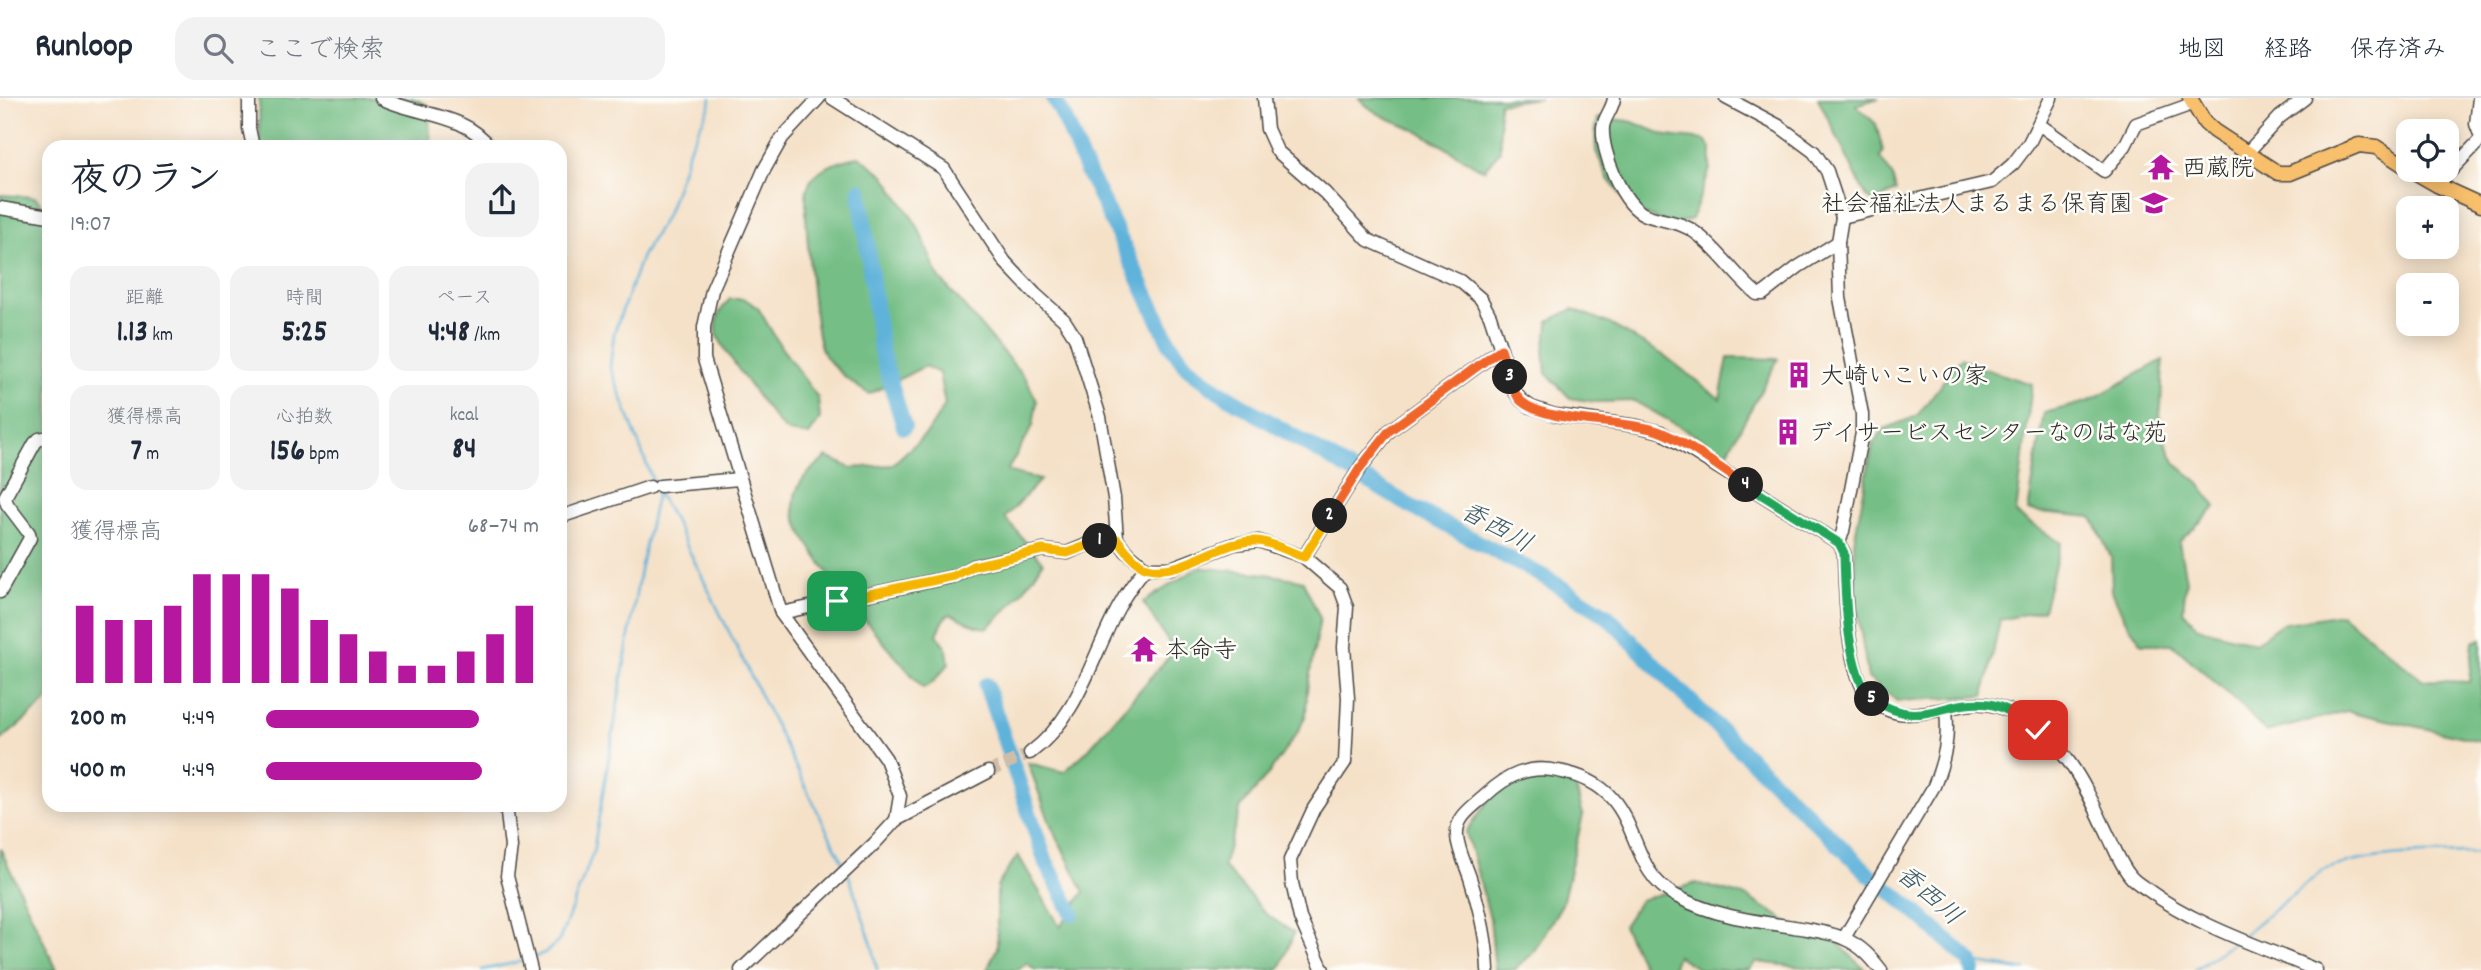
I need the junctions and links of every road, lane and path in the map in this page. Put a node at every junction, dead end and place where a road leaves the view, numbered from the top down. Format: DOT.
graph roads {
  1 [pos="249,98"];
  2 [pos="381,98"];
  3 [pos="819,98"];
  4 [pos="832,98"];
  5 [pos="1264,98"];
  6 [pos="1614,98"];
  7 [pos="1726,98"];
  8 [pos="2051,98"];
  9 [pos="2305,98"];
  10 [pos="2479,98"];
  11 [pos="2191,101"];
  12 [pos="2040,125"];
  13 [pos="2481,138"];
  14 [pos="252,140"];
  15 [pos="483,140"];
  16 [pos="2247,153"];
  17 [pos="2396,160"];
  18 [pos="2432,182"];
  19 [pos="2437,185"];
  20 [pos="2481,205"];
  21 [pos="0,208"];
  22 [pos="42,215"];
  23 [pos="1842,217"];
  24 [pos="1838,242"];
  25 [pos="1501,349"];
  26 [pos="42,438"];
  27 [pos="739,479"];
  28 [pos="567,515"];
  29 [pos="1117,539"];
  30 [pos="1839,543"];
  31 [pos="1304,557"];
  32 [pos="1146,568"];
  33 [pos="0,592"];
  34 [pos="781,613"];
  35 [pos="1946,710"];
  36 [pos="1030,753"];
  37 [pos="988,772"];
  38 [pos="507,812"];
  39 [pos="896,820"];
  40 [pos="1844,938"];
  41 [pos="531,970"];
  42 [pos="741,970"];
  43 [pos="1323,970"];
  44 [pos="1488,970"];
  45 [pos="1881,970"];
  46 [pos="2316,970"];
  1 -- 14 [label="street"];
  2 -- 15 [label="street"];
  3 -- 27 [label="street"];
  4 -- 29 [label="street"];
  5 -- 25 [label="street"];
  6 -- 24 [label="street"];
  7 -- 23 [label="street"];
  8 -- 12 [label="street"];
  9 -- 16 [label="street"];
  10 -- 13 [label="street"];
  11 -- 12 [label="street"];
  11 -- 16 [label="main road"];
  12 -- 23 [label="street"];
  13 -- 19 [label="street"];
  16 -- 17 [label="main road"];
  18 -- 19 [label="main road"];
  19 -- 20 [label="main road"];
  21 -- 22 [label="street"];
  23 -- 24 [label="street"];
  24 -- 30 [label="street"];
  25 -- 30 [label="street"];
  25 -- 31 [label="street"];
  26 -- 33 [label="street"];
  27 -- 28 [label="street"];
  27 -- 34 [label="street"];
  29 -- 32 [label="street"];
  29 -- 34 [label="street"];
  30 -- 35 [label="street"];
  31 -- 32 [label="street"];
  31 -- 43 [label="street"];
  32 -- 36 [label="street"];
  34 -- 39 [label="street"];
  35 -- 40 [label="street"];
  35 -- 46 [label="street"];
  37 -- 39 [label="street"];
  38 -- 41 [label="street"];
  39 -- 42 [label="street"];
  40 -- 44 [label="street"];
  40 -- 45 [label="street"];
}
